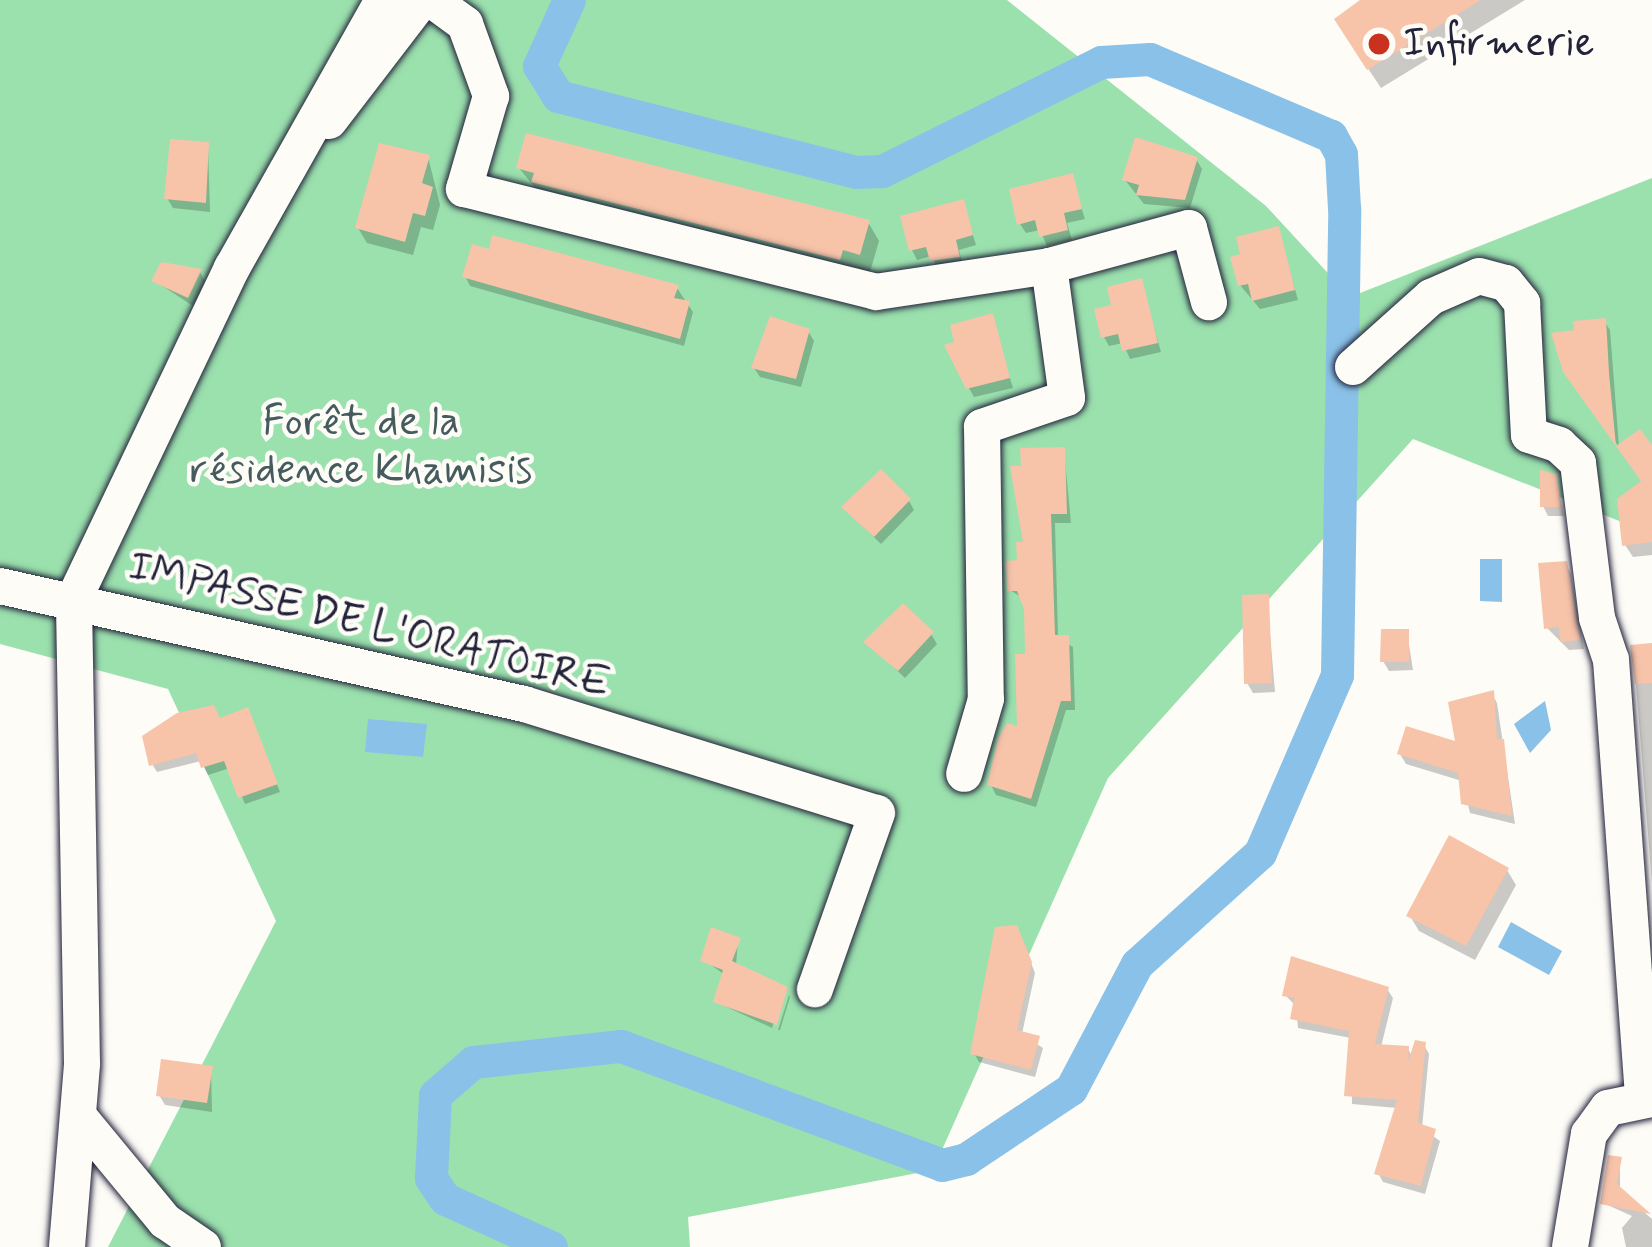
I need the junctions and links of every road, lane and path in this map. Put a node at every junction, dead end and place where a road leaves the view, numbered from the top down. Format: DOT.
graph roads {
  1 [pos="383,0"];
  2 [pos="422,0"];
  3 [pos="432,0"];
  4 [pos="287,169"];
  5 [pos="1049,266"];
  6 [pos="1210,302"];
  7 [pos="1353,367"];
  8 [pos="0,586"];
  9 [pos="74,598"];
  10 [pos="964,774"];
  11 [pos="815,989"];
  12 [pos="1647,1098"];
  13 [pos="80,1118"];
  14 [pos="67,1247"];
  15 [pos="203,1247"];
  16 [pos="1570,1247"];
  1 -- 4 [label="street"];
  2 -- 4 [label="street"];
  3 -- 5 [label="street"];
  4 -- 9 [label="street"];
  5 -- 6 [label="street"];
  5 -- 10 [label="street"];
  7 -- 12 [label="street"];
  8 -- 9 [label="street"];
  9 -- 11 [label="street, IMPASSE DE L'ORATOIRE"];
  9 -- 13 [label="street"];
  12 -- 16 [label="street"];
  13 -- 14 [label="street"];
  13 -- 15 [label="street"];
}
